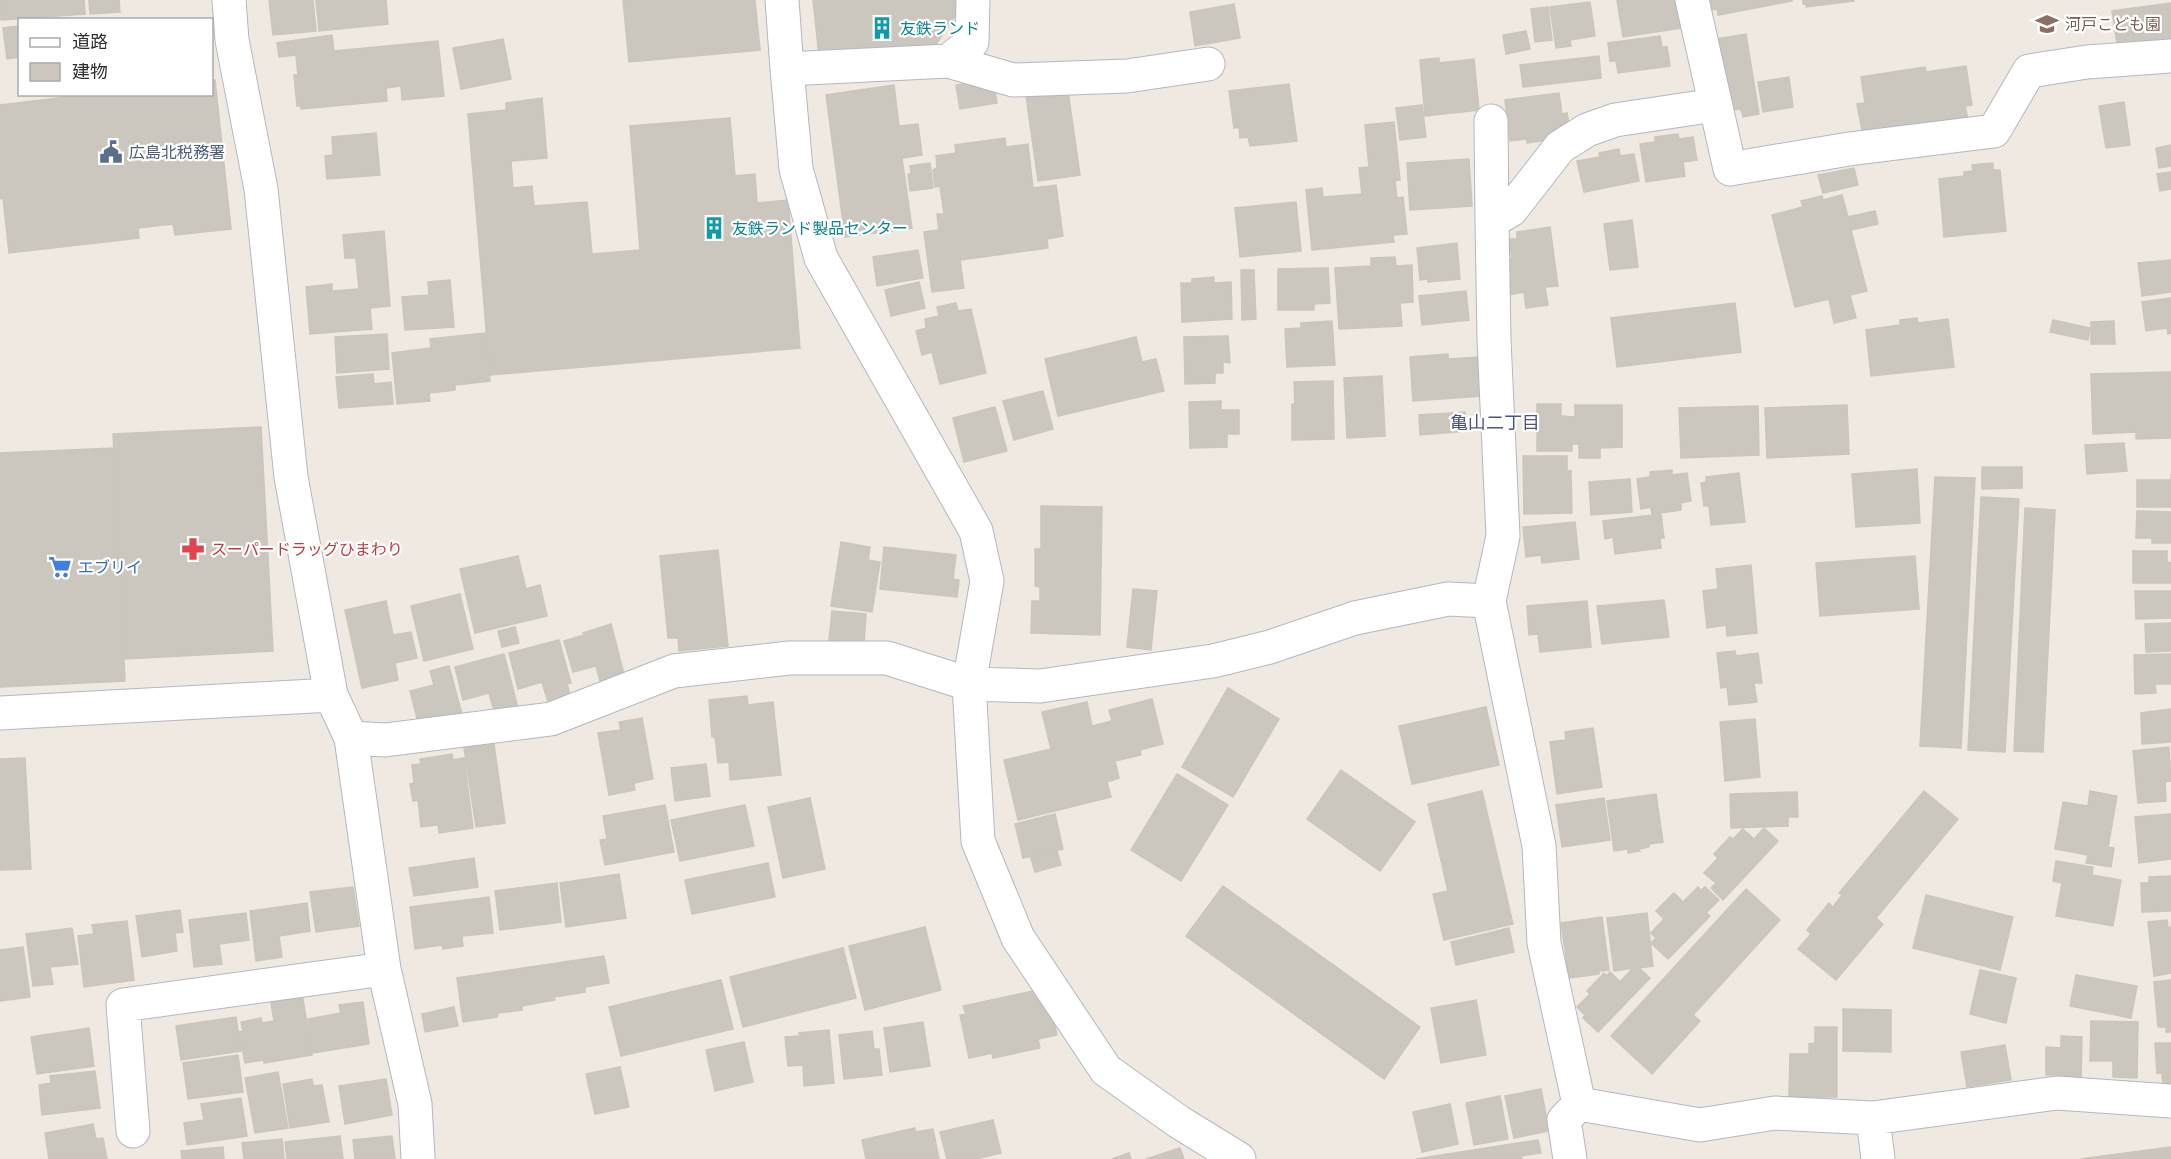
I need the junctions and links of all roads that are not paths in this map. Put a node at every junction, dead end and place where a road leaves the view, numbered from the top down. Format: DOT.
graph roads {
  1 [pos="229,0"];
  2 [pos="782,0"];
  3 [pos="973,0"];
  4 [pos="1692,0"];
  5 [pos="2171,56"];
  6 [pos="948,61"];
  7 [pos="1208,64"];
  8 [pos="787,69"];
  9 [pos="1715,105"];
  10 [pos="1491,121"];
  11 [pos="1492,221"];
  12 [pos="1489,602"];
  13 [pos="969,684"];
  14 [pos="331,696"];
  15 [pos="0,712"];
  16 [pos="351,738"];
  17 [pos="384,969"];
  18 [pos="2171,1101"];
  19 [pos="1579,1104"];
  20 [pos="1873,1118"];
  21 [pos="133,1131"];
  22 [pos="418,1159"];
  23 [pos="1239,1159"];
  24 [pos="1570,1159"];
  25 [pos="1878,1159"];
  1 -- 14 [label="street"];
  2 -- 8 [label="street"];
  3 -- 6 [label="street"];
  4 -- 9 [label="street"];
  5 -- 9 [label="street"];
  6 -- 7 [label="street"];
  6 -- 8 [label="street"];
  8 -- 13 [label="street"];
  9 -- 11 [label="street"];
  10 -- 11 [label="street"];
  11 -- 12 [label="street"];
  12 -- 13 [label="street"];
  12 -- 19 [label="street"];
  13 -- 16 [label="street"];
  13 -- 23 [label="street"];
  14 -- 15 [label="street"];
  14 -- 16 [label="street"];
  16 -- 17 [label="street"];
  17 -- 21 [label="street"];
  17 -- 22 [label="street"];
  18 -- 20 [label="street"];
  19 -- 20 [label="street"];
  19 -- 24 [label="street"];
  20 -- 25 [label="street"];
}
